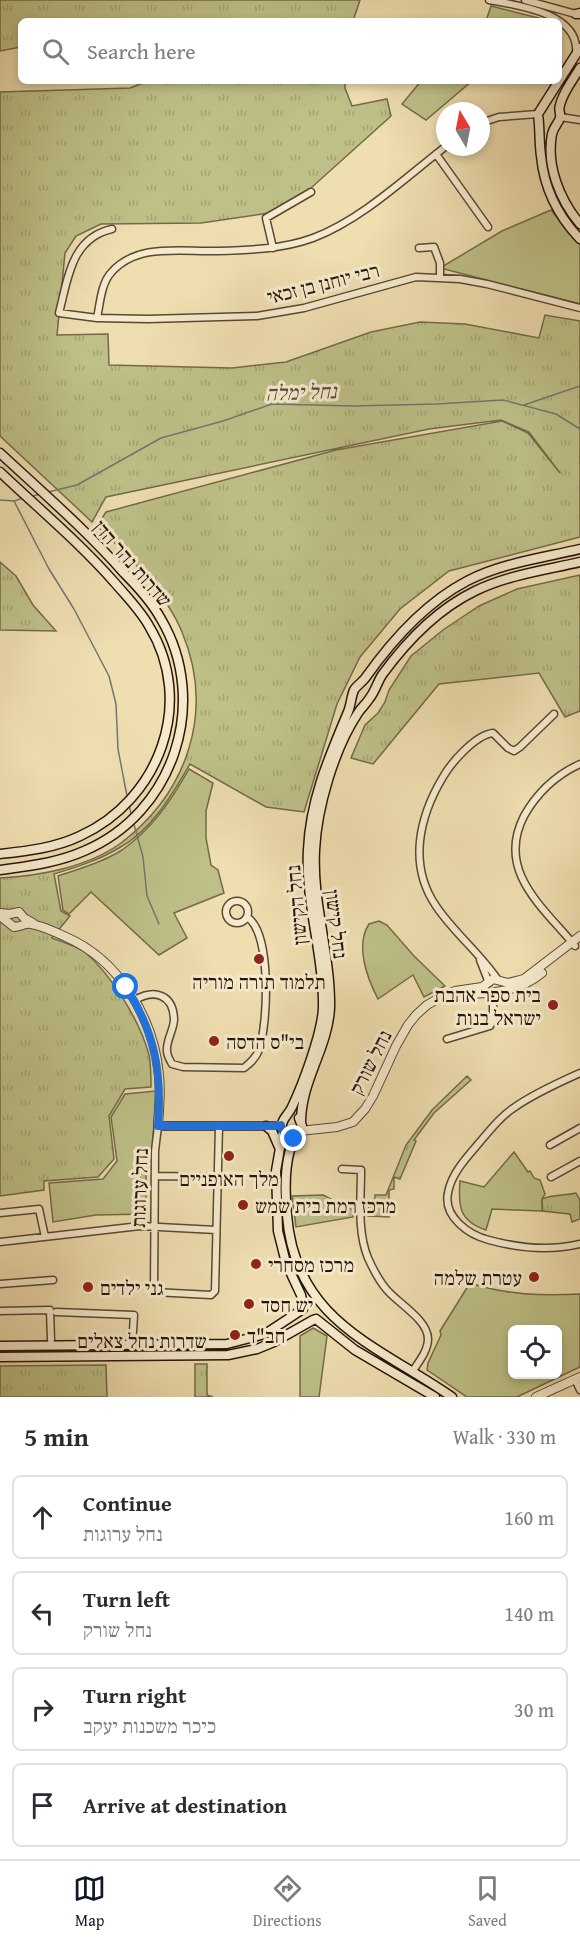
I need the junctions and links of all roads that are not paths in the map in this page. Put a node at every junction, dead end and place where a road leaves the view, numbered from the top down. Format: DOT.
graph roads {
  1 [pos="489,0"];
  2 [pos="525,0"];
  3 [pos="579,14"];
  4 [pos="553,18"];
  5 [pos="562,22"];
  6 [pos="578,52"];
  7 [pos="580,68"];
  8 [pos="562,78"];
  9 [pos="558,84"];
  10 [pos="559,113"];
  11 [pos="540,114"];
  12 [pos="490,120"];
  13 [pos="580,120"];
  14 [pos="554,125"];
  15 [pos="436,154"];
  16 [pos="437,156"];
  17 [pos="311,192"];
  18 [pos="580,224"];
  19 [pos="489,227"];
  20 [pos="112,229"];
  21 [pos="580,239"];
  22 [pos="273,248"];
  23 [pos="419,248"];
  24 [pos="440,278"];
  25 [pos="580,308"];
  26 [pos="97,318"];
  27 [pos="0,453"];
  28 [pos="0,472"];
  29 [pos="580,549"];
  30 [pos="580,562"];
  31 [pos="360,684"];
  32 [pos="354,692"];
  33 [pos="370,698"];
  34 [pos="554,714"];
  35 [pos="580,764"];
  36 [pos="0,854"];
  37 [pos="0,870"];
  38 [pos="0,915"];
  39 [pos="247,916"];
  40 [pos="9,918"];
  41 [pos="23,922"];
  42 [pos="580,936"];
  43 [pos="576,944"];
  44 [pos="473,949"];
  45 [pos="498,980"];
  46 [pos="488,984"];
  47 [pos="494,993"];
  48 [pos="441,997"];
  49 [pos="135,1000"];
  50 [pos="447,1039"];
  51 [pos="580,1073"];
  52 [pos="287,1116"];
  53 [pos="158,1126"];
  54 [pos="219,1126"];
  55 [pos="266,1126"];
  56 [pos="300,1127"];
  57 [pos="282,1128"];
  58 [pos="580,1128"];
  59 [pos="550,1145"];
  60 [pos="279,1147"];
  61 [pos="580,1161"];
  62 [pos="342,1169"];
  63 [pos="361,1170"];
  64 [pos="369,1170"];
  65 [pos="155,1176"];
  66 [pos="219,1176"];
  67 [pos="551,1177"];
  68 [pos="0,1213"];
  69 [pos="153,1226"];
  70 [pos="216,1230"];
  71 [pos="45,1238"];
  72 [pos="0,1242"];
  73 [pos="580,1244"];
  74 [pos="53,1280"];
  75 [pos="0,1284"];
  76 [pos="322,1303"];
  77 [pos="303,1307"];
  78 [pos="0,1311"];
  79 [pos="56,1312"];
  80 [pos="315,1319"];
  81 [pos="51,1340"];
  82 [pos="0,1346"];
  83 [pos="132,1346"];
  84 [pos="0,1357"];
  85 [pos="412,1372"];
  86 [pos="578,1382"];
  87 [pos="435,1397"];
  88 [pos="452,1397"];
  89 [pos="536,1397"];
  90 [pos="548,1397"];
  1 -- 4 [label="street"];
  2 -- 3 [label="street"];
  5 -- 6 [label="street"];
  6 -- 8 [label="main road"];
  7 -- 10 [label="main road"];
  9 -- 11 [label="main road"];
  10 -- 11 [label="main road"];
  10 -- 13 [label="street"];
  10 -- 14 [label="main road"];
  11 -- 12 [label="street"];
  11 -- 14 [label="main road"];
  11 -- 21 [label="main road"];
  14 -- 18 [label="main road"];
  15 -- 22 [label="street"];
  16 -- 19 [label="street"];
  17 -- 22 [label="street"];
  20 -- 26 [label="street, רבי יוחנן בן זכאי"];
  22 -- 26 [label="street"];
  23 -- 24 [label="street"];
  24 -- 25 [label="street, רבי יוחנן בן זכאי"];
  24 -- 26 [label="street, רבי יוחנן בן זכאי"];
  27 -- 37 [label="main road, שדרות נהר הדן"];
  28 -- 36 [label="main road, שדרות נהר הדן"];
  29 -- 31 [label="main road"];
  30 -- 33 [label="main road"];
  31 -- 32 [label="main road"];
  31 -- 33 [label="main road"];
  32 -- 33 [label="main road"];
  32 -- 52 [label="main road, נחל הקישון"];
  33 -- 56 [label="main road, נחל קישון"];
  34 -- 44 [label="street"];
  35 -- 43 [label="street"];
  38 -- 40 [label="street"];
  39 -- 49 [label="street"];
  40 -- 41 [label="street"];
  40 -- 41 [label="street"];
  41 -- 49 [label="street, נחל ערוגות"];
  42 -- 43 [label="street"];
  43 -- 45 [label="street"];
  43 -- 47 [label="street"];
  44 -- 45 [label="street"];
  44 -- 46 [label="street"];
  45 -- 46 [label="street"];
  45 -- 47 [label="street"];
  46 -- 47 [label="street"];
  46 -- 48 [label="street, נחל שורק"];
  47 -- 48 [label="street"];
  47 -- 50 [label="street"];
  48 -- 56 [label="street, נחל שורק"];
  49 -- 53 [label="street, נחל ערוגות"];
  51 -- 73 [label="street"];
  52 -- 56 [label="main road"];
  52 -- 57 [label="main road, נחל הקישון"];
  53 -- 54 [label="street"];
  53 -- 65 [label="street, נחל ערוגות"];
  54 -- 55 [label="street"];
  54 -- 66 [label="street"];
  55 -- 57 [label="street"];
  55 -- 60 [label="main road"];
  56 -- 57 [label="main road"];
  56 -- 76 [label="main road, נחל קישון"];
  57 -- 60 [label="main road, נחל הקישון"];
  58 -- 59 [label="street"];
  60 -- 77 [label="main road, נחל הקישון"];
  61 -- 67 [label="street"];
  62 -- 63 [label="street"];
  63 -- 64 [label="street"];
  63 -- 85 [label="street"];
  65 -- 66 [label="street"];
  65 -- 69 [label="street, נחל ערוגות"];
  66 -- 70 [label="street"];
  68 -- 71 [label="street"];
  69 -- 70 [label="street"];
  69 -- 70 [label="street, נחל ערוגות"];
  69 -- 71 [label="street"];
  71 -- 72 [label="street"];
  74 -- 75 [label="street"];
  76 -- 77 [label="main road"];
  76 -- 80 [label="main road"];
  76 -- 85 [label="main road, נחל קישון"];
  77 -- 80 [label="main road"];
  77 -- 83 [label="main road, שדרות נחל צאלים"];
  78 -- 81 [label="street"];
  79 -- 83 [label="street"];
  80 -- 84 [label="main road, שדרות נחל צאלים"];
  80 -- 87 [label="main road"];
  82 -- 83 [label="main road, שדרות נחל צאלים"];
  85 -- 88 [label="main road, נחל קישון"];
  86 -- 89 [label="street"];
  86 -- 90 [label="street"];
}
